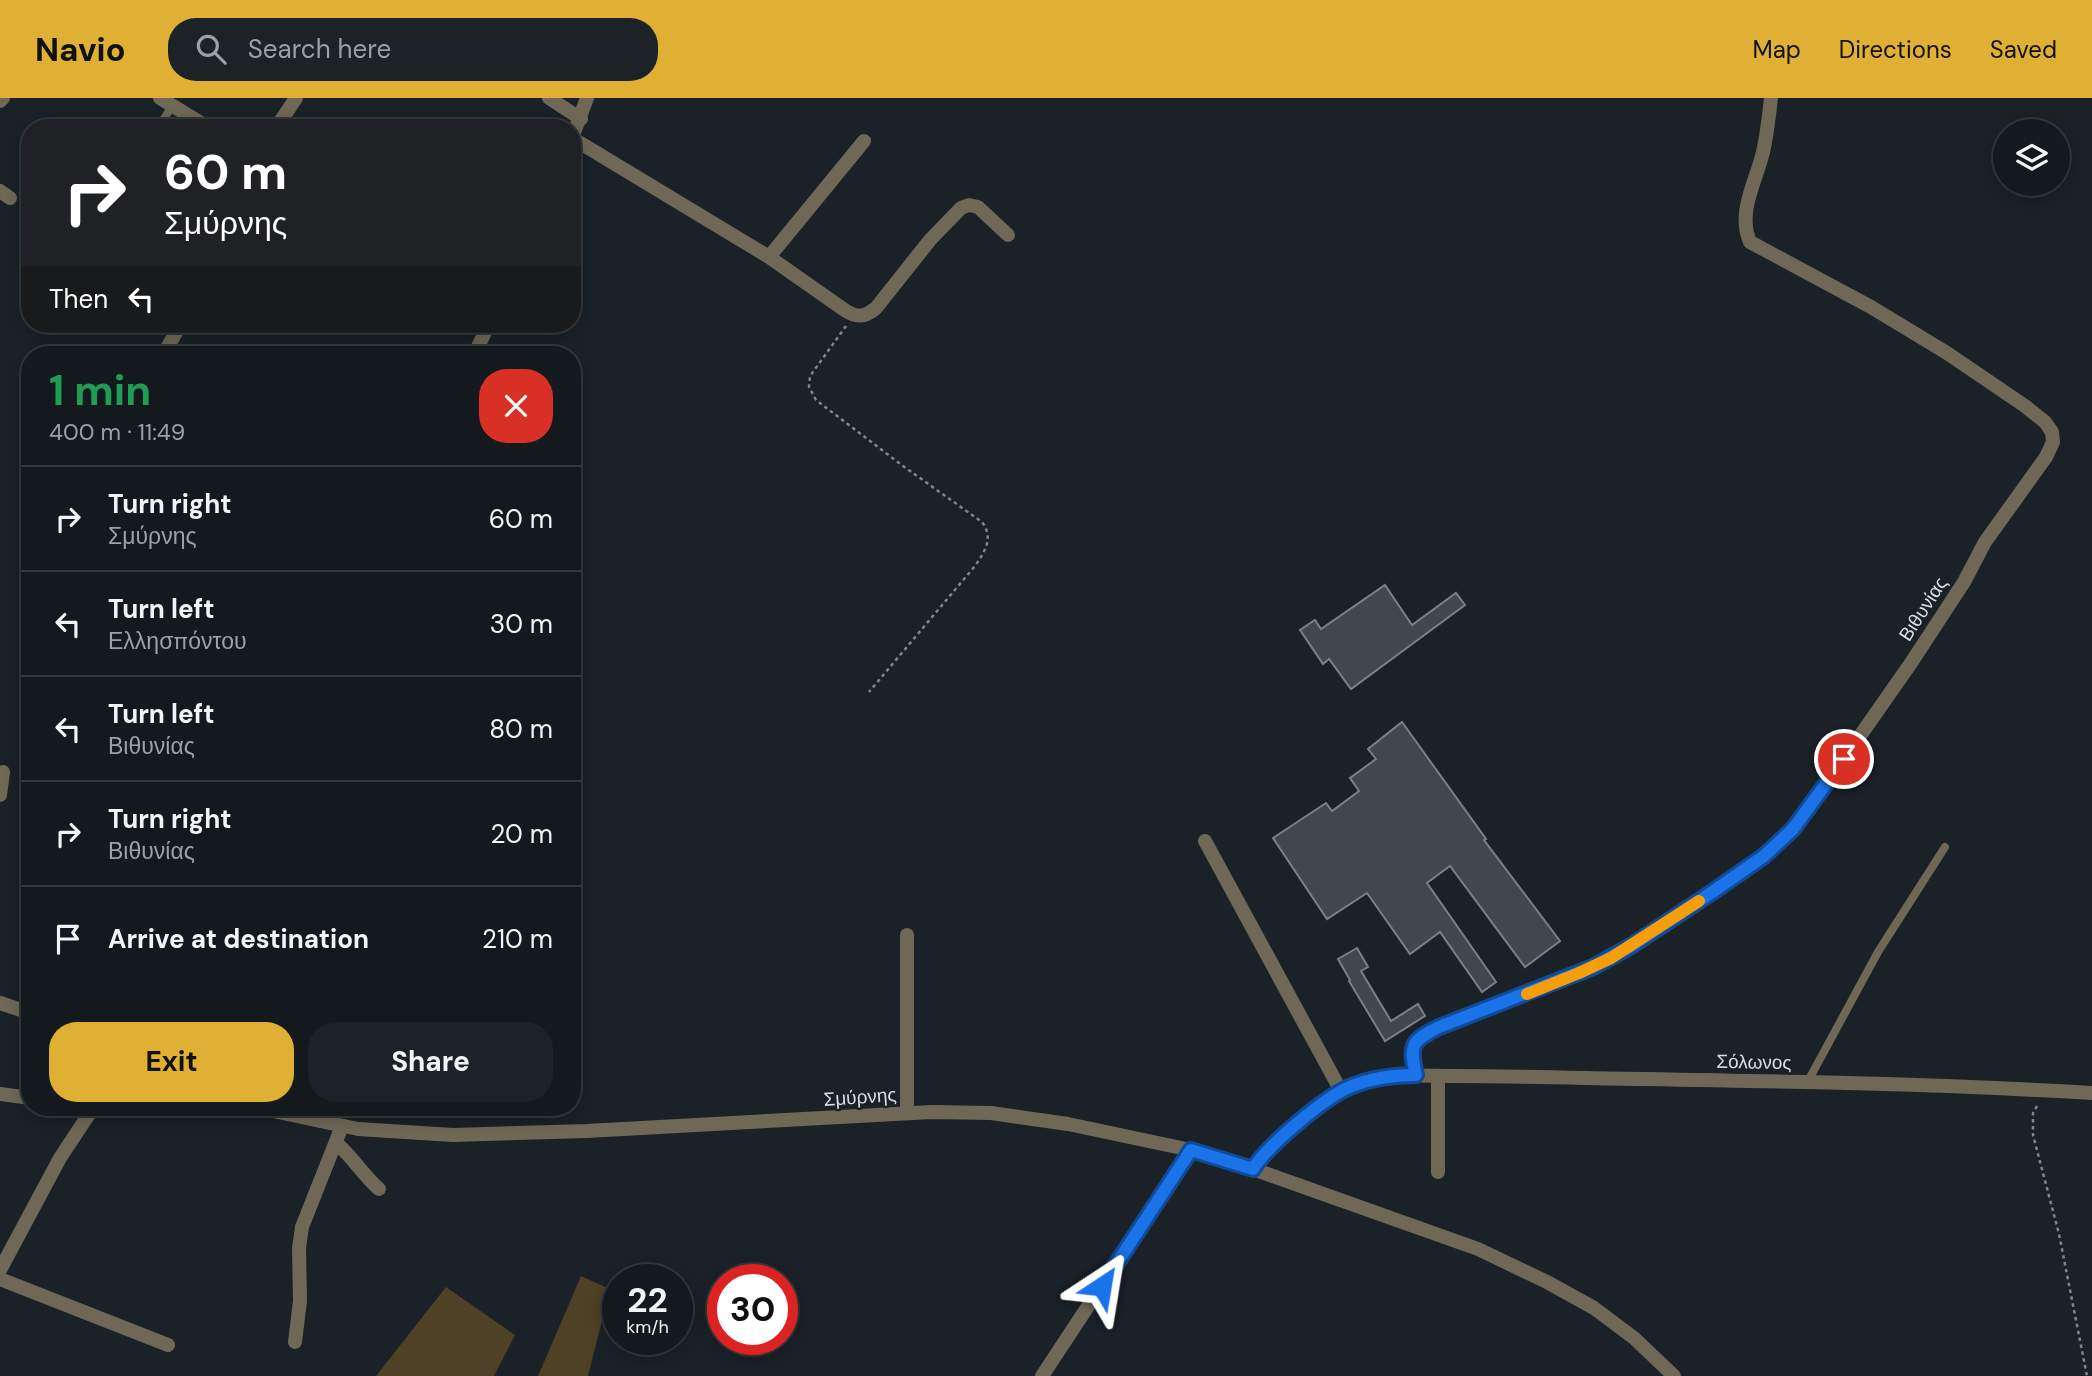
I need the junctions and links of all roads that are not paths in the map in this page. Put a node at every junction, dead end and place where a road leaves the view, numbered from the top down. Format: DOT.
graph roads {
  1 [pos="296,98"];
  2 [pos="549,98"];
  3 [pos="587,98"];
  4 [pos="1771,98"];
  5 [pos="166,102"];
  6 [pos="161,119"];
  7 [pos="194,119"];
  8 [pos="282,119"];
  9 [pos="580,119"];
  10 [pos="864,141"];
  11 [pos="581,143"];
  12 [pos="1008,235"];
  13 [pos="769,257"];
  14 [pos="3,772"];
  15 [pos="0,795"];
  16 [pos="1205,841"];
  17 [pos="1945,847"];
  18 [pos="907,934"];
  19 [pos="0,1003"];
  20 [pos="21,1010"];
  21 [pos="1416,1075"];
  22 [pos="1438,1076"];
  23 [pos="1807,1083"];
  24 [pos="1342,1091"];
  25 [pos="2092,1093"];
  26 [pos="0,1094"];
  27 [pos="21,1097"];
  28 [pos="907,1113"];
  29 [pos="88,1116"];
  30 [pos="295,1116"];
  31 [pos="342,1126"];
  32 [pos="336,1143"];
  33 [pos="1191,1150"];
  34 [pos="1253,1169"];
  35 [pos="1438,1172"];
  36 [pos="379,1189"];
  37 [pos="0,1270"];
  38 [pos="0,1279"];
  39 [pos="295,1342"];
  40 [pos="168,1345"];
  41 [pos="1042,1376"];
  42 [pos="1674,1376"];
  1 -- 8 [label="street"];
  2 -- 9 [label="street"];
  3 -- 9 [label="street"];
  4 -- 21 [label="street, Βιθυνίας"];
  5 -- 6 [label="lane"];
  5 -- 7 [label="street"];
  10 -- 13 [label="street"];
  11 -- 13 [label="street"];
  12 -- 13 [label="street"];
  14 -- 15 [label="street"];
  16 -- 24 [label="street"];
  17 -- 23 [label="lane"];
  18 -- 28 [label="street"];
  19 -- 20 [label="street"];
  21 -- 22 [label="street, Σόλωνος"];
  21 -- 24 [label="street, Σόλωνος"];
  22 -- 23 [label="street, Σόλωνος"];
  22 -- 35 [label="street"];
  23 -- 25 [label="street, Σόλωνος"];
  24 -- 34 [label="street, Σόλωνος"];
  26 -- 27 [label="street"];
  28 -- 31 [label="street, Σμύρνης"];
  28 -- 33 [label="street, Σμύρνης"];
  29 -- 37 [label="street"];
  30 -- 31 [label="street, Σμύρνης"];
  31 -- 32 [label="street"];
  32 -- 36 [label="street"];
  32 -- 39 [label="street"];
  33 -- 34 [label="street, Σμύρνης"];
  33 -- 41 [label="street"];
  34 -- 42 [label="street, Σμύρνης"];
  38 -- 40 [label="street"];
}
